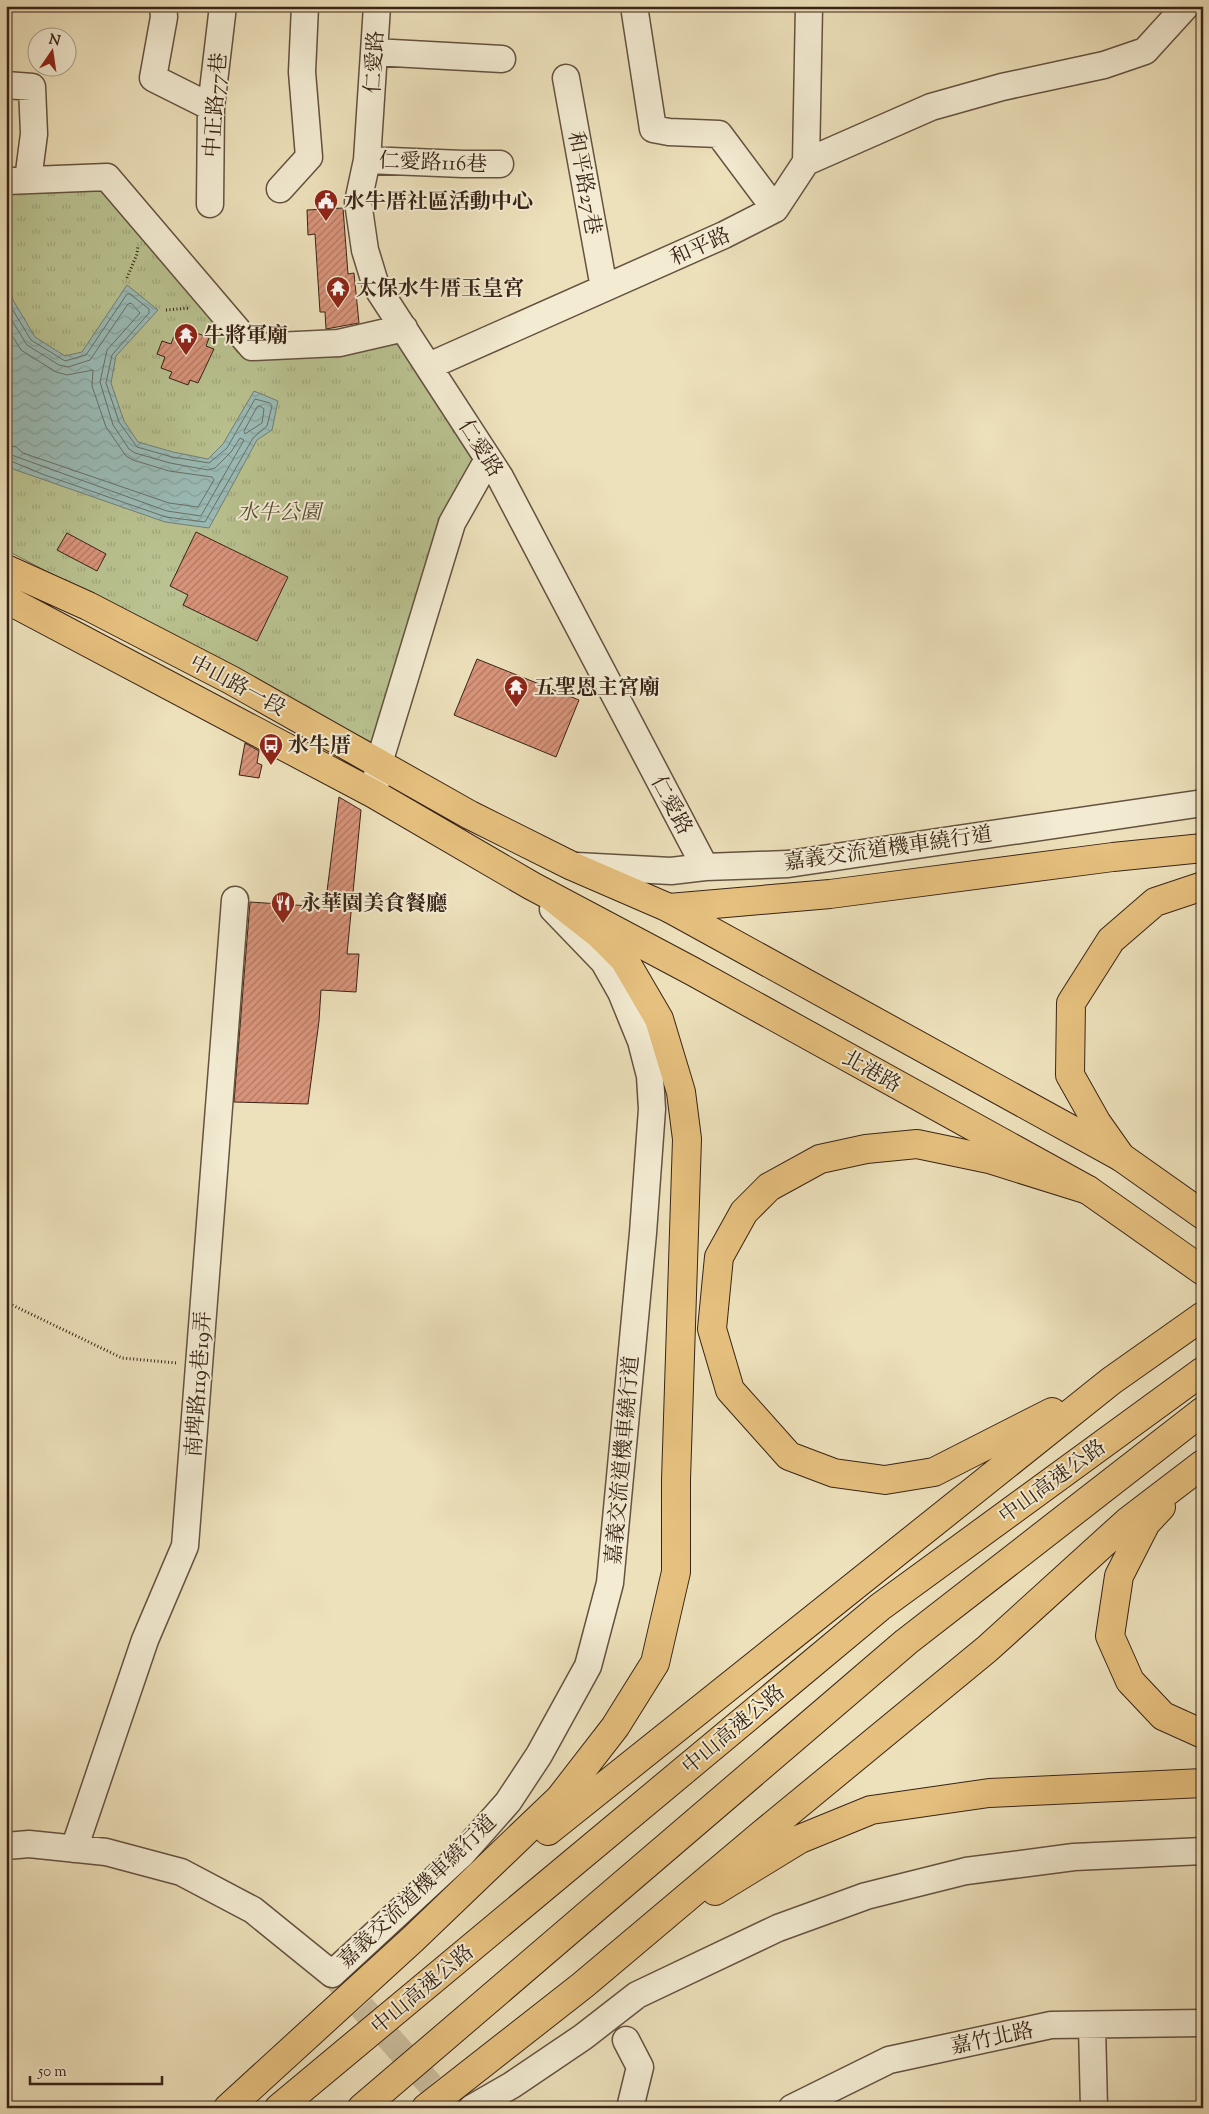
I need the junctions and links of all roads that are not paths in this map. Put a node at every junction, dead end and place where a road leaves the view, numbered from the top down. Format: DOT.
graph roads {
  1 [pos="164,6"];
  2 [pos="223,6"];
  3 [pos="305,6"];
  4 [pos="377,6"];
  5 [pos="634,6"];
  6 [pos="809,6"];
  7 [pos="1186,6"];
  8 [pos="374,52"];
  9 [pos="502,59"];
  10 [pos="566,78"];
  11 [pos="6,84"];
  12 [pos="211,107"];
  13 [pos="367,160"];
  14 [pos="806,162"];
  15 [pos="500,164"];
  16 [pos="17,181"];
  17 [pos="280,188"];
  18 [pos="210,204"];
  19 [pos="775,210"];
  20 [pos="604,288"];
  21 [pos="404,328"];
  22 [pos="429,366"];
  23 [pos="488,459"];
  24 [pos="6,568"];
  25 [pos="6,599"];
  26 [pos="379,763"];
  27 [pos="374,794"];
  28 [pos="1203,803"];
  29 [pos="1203,848"];
  30 [pos="572,866"];
  31 [pos="705,868"];
  32 [pos="1203,886"];
  33 [pos="542,892"];
  34 [pos="235,900"];
  35 [pos="669,908"];
  36 [pos="1121,1157"];
  37 [pos="1088,1190"];
  38 [pos="1203,1215"];
  39 [pos="1203,1271"];
  40 [pos="1203,1316"];
  41 [pos="1203,1371"];
  42 [pos="1111,1381"];
  43 [pos="1203,1411"];
  44 [pos="1203,1464"];
  45 [pos="1203,1734"];
  46 [pos="1203,1783"];
  47 [pos="6,1846"];
  48 [pos="74,1849"];
  49 [pos="1203,1851"];
  50 [pos="413,1939"];
  51 [pos="556,2006"];
  52 [pos="1203,2023"];
  53 [pos="1092,2026"];
  54 [pos="626,2040"];
  55 [pos="228,2108"];
  56 [pos="279,2108"];
  57 [pos="362,2108"];
  58 [pos="426,2108"];
  59 [pos="472,2108"];
  60 [pos="630,2108"];
  61 [pos="792,2108"];
  62 [pos="1094,2108"];
  1 -- 12 [label="street"];
  2 -- 12 [label="street, 中正路77巷"];
  3 -- 17 [label="street"];
  4 -- 8 [label="street, 仁愛路"];
  5 -- 19 [label="street"];
  6 -- 14 [label="street"];
  7 -- 14 [label="street"];
  8 -- 9 [label="street"];
  8 -- 13 [label="street, 仁愛路"];
  10 -- 20 [label="street, 和平路27巷"];
  11 -- 16 [label="street"];
  12 -- 18 [label="street, 中正路77巷"];
  13 -- 15 [label="street, 仁愛路116巷"];
  13 -- 21 [label="street, 仁愛路"];
  14 -- 19 [label="street"];
  16 -- 21 [label="street"];
  19 -- 20 [label="street, 和平路"];
  20 -- 22 [label="street, 和平路"];
  21 -- 22 [label="street, 仁愛路"];
  22 -- 23 [label="street, 仁愛路"];
  23 -- 26 [label="street"];
  23 -- 31 [label="street, 仁愛路"];
  24 -- 26 [label="main road, 中山路一段"];
  25 -- 27 [label="main road, 中山路一段"];
  26 -- 27 [label="street"];
  26 -- 30 [label="main road, 中山路一段"];
  27 -- 33 [label="main road, 中山路一段"];
  28 -- 31 [label="street, 嘉義交流道機車繞行道"];
  29 -- 35 [label="main road"];
  30 -- 31 [label="street, 嘉義交流道機車繞行道"];
  30 -- 35 [label="main road"];
  32 -- 36 [label="main road"];
  33 -- 37 [label="main road, 北港路"];
  33 -- 48 [label="street, 嘉義交流道機車繞行道"];
  33 -- 50 [label="main road"];
  34 -- 48 [label="street, 南埤路119巷19弄"];
  35 -- 36 [label="main road"];
  36 -- 38 [label="main road"];
  37 -- 39 [label="main road, 北港路"];
  37 -- 42 [label="main road"];
  40 -- 42 [label="main road"];
  41 -- 56 [label="main road, 中山高速公路"];
  42 -- 50 [label="main road"];
  43 -- 57 [label="main road, 中山高速公路"];
  44 -- 45 [label="main road"];
  44 -- 51 [label="main road"];
  46 -- 51 [label="main road"];
  47 -- 48 [label="street"];
  49 -- 59 [label="street"];
  50 -- 55 [label="main road"];
  51 -- 58 [label="main road"];
  52 -- 53 [label="street, 嘉竹北路"];
  53 -- 61 [label="street, 嘉竹北路"];
  53 -- 62 [label="street"];
  54 -- 60 [label="street"];
}
